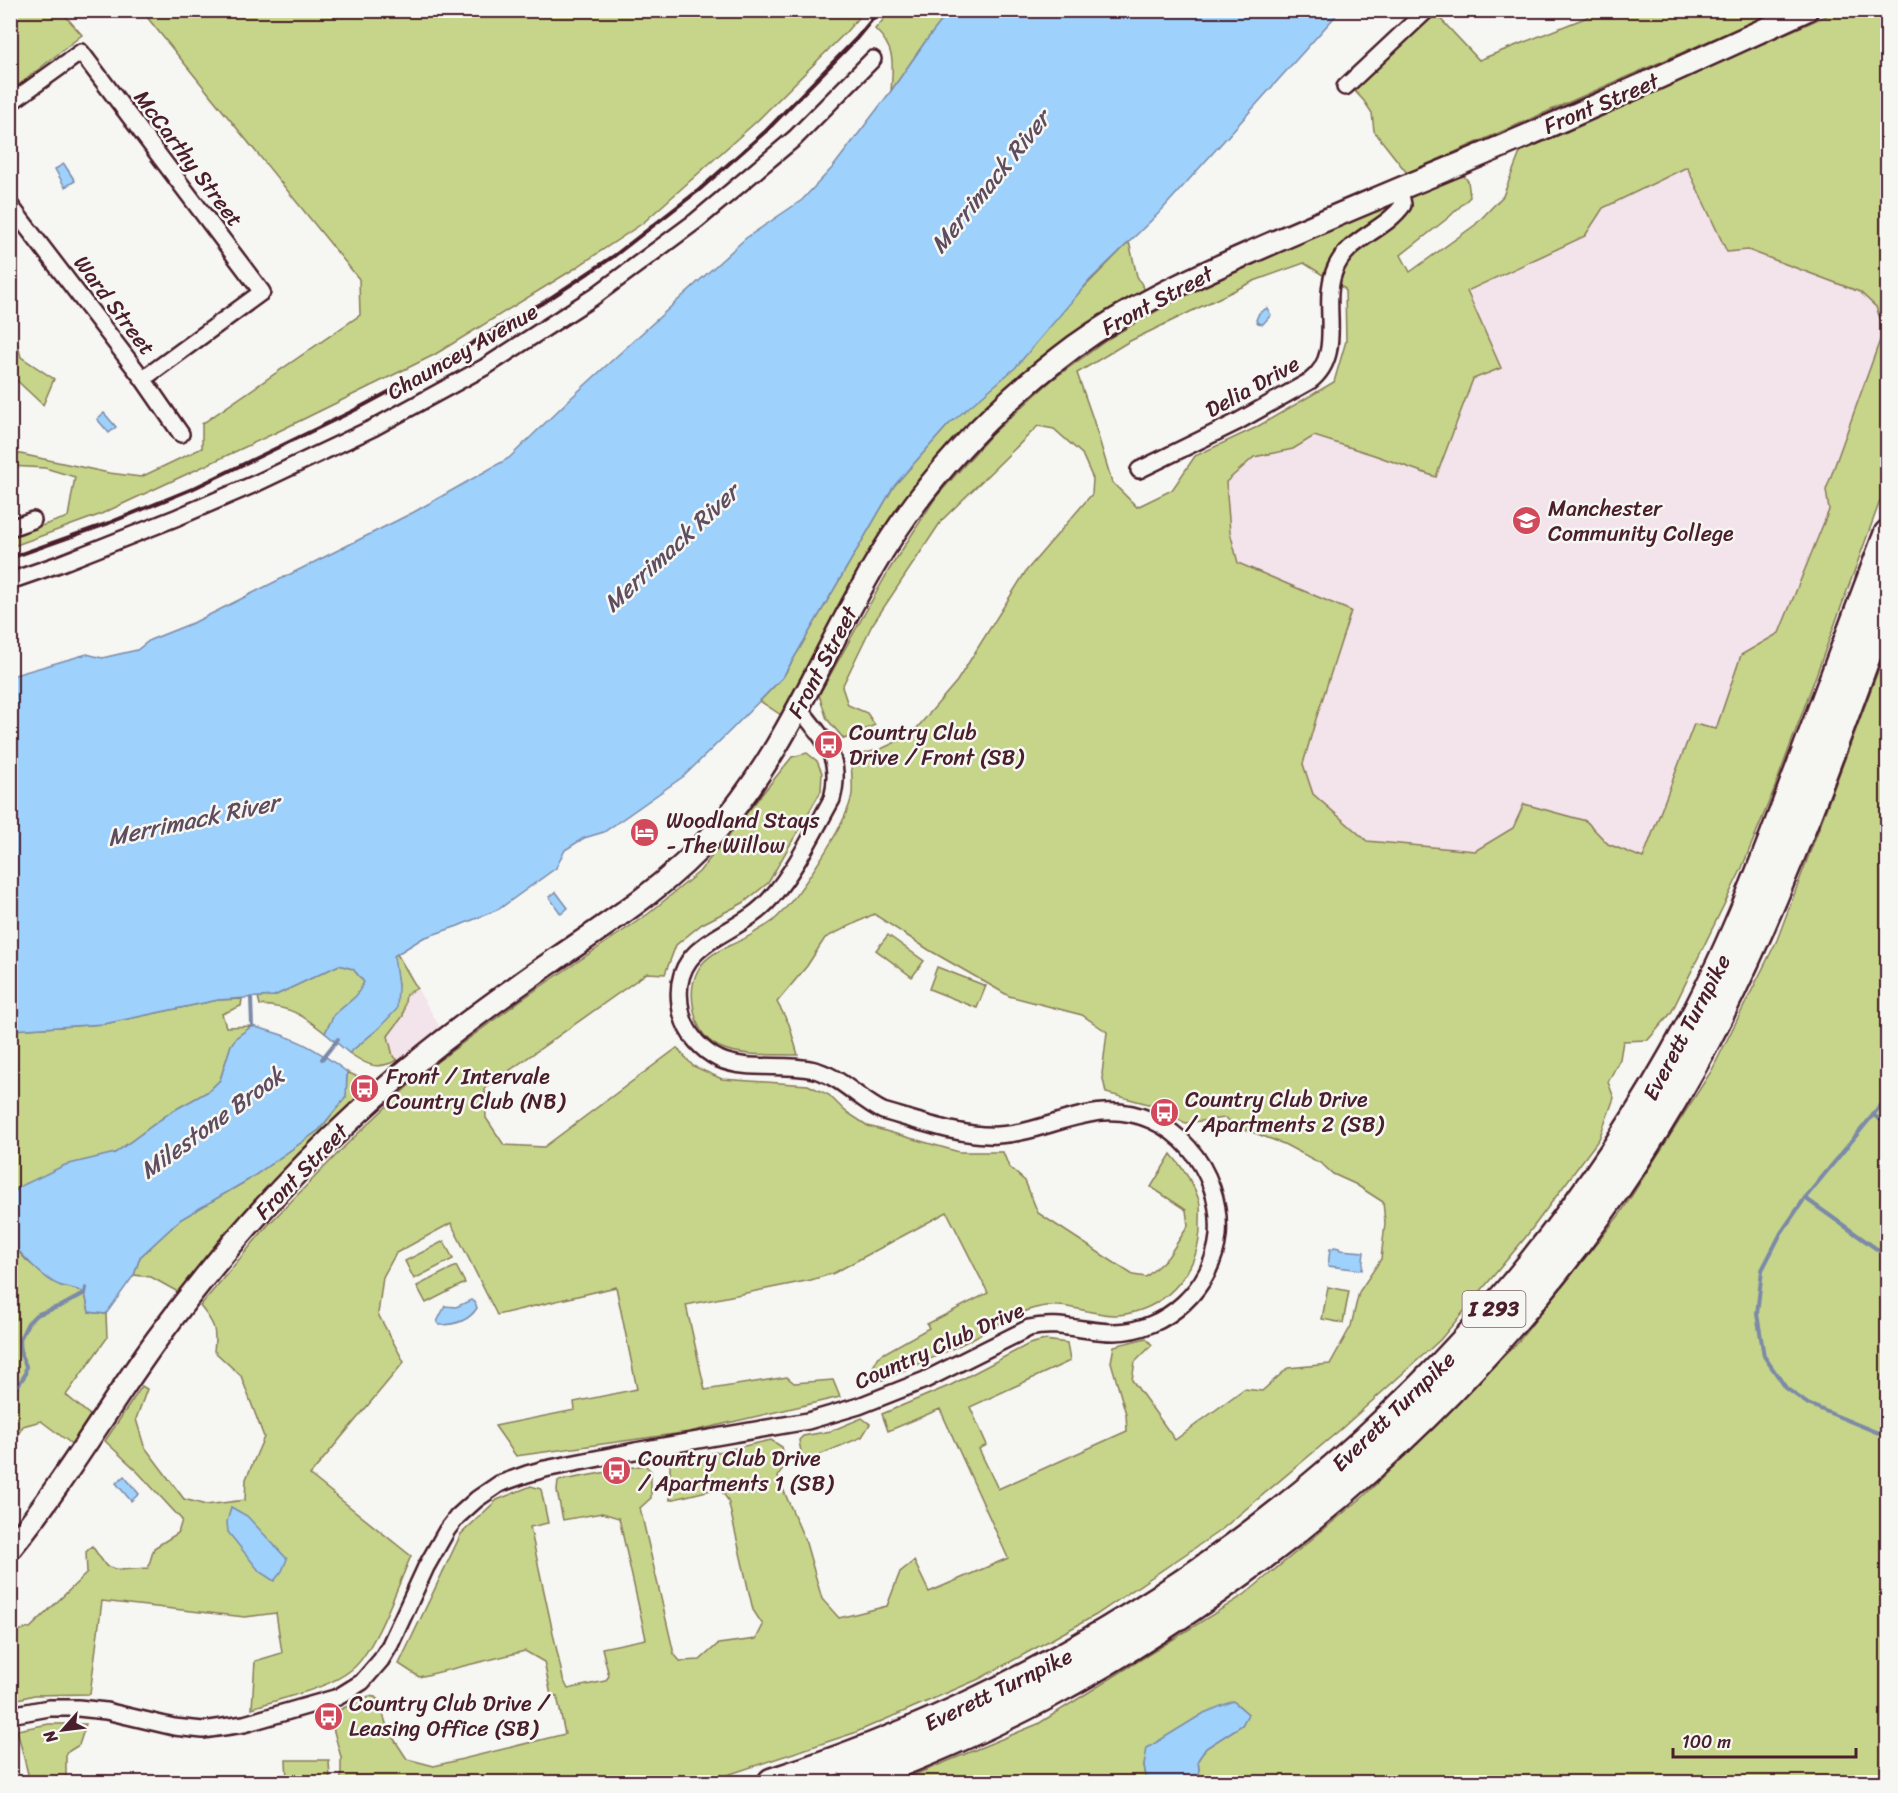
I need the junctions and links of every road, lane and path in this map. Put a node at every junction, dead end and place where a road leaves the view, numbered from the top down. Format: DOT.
graph roads {
  1 [pos="1427,10"];
  2 [pos="1807,10"];
  3 [pos="873,58"];
  4 [pos="1345,87"];
  5 [pos="10,103"];
  6 [pos="1400,189"];
  7 [pos="13,214"];
  8 [pos="143,379"];
  9 [pos="181,434"];
  10 [pos="1139,470"];
  11 [pos="33,520"];
  12 [pos="10,528"];
  13 [pos="1887,534"];
  14 [pos="10,580"];
  15 [pos="1887,598"];
  16 [pos="799,708"];
  17 [pos="10,1550"];
  18 [pos="10,1715"];
  19 [pos="772,1782"];
  20 [pos="850,1782"];
  1 -- 4 [label="street"];
  2 -- 6 [label="main road, Front Street"];
  3 -- 14 [label="street, Chauncey Avenue"];
  5 -- 8 [label="street, McCarthy Street"];
  6 -- 10 [label="street, Delia Drive"];
  6 -- 16 [label="main road, Front Street"];
  7 -- 8 [label="street, Ward Street"];
  8 -- 9 [label="street, Ward Street"];
  11 -- 12 [label="street"];
  13 -- 19 [label="highway, Everett Turnpike / I 293"];
  15 -- 20 [label="highway, Everett Turnpike / I 293"];
  16 -- 17 [label="main road, Front Street"];
  16 -- 18 [label="street, Country Club Drive"];
}
